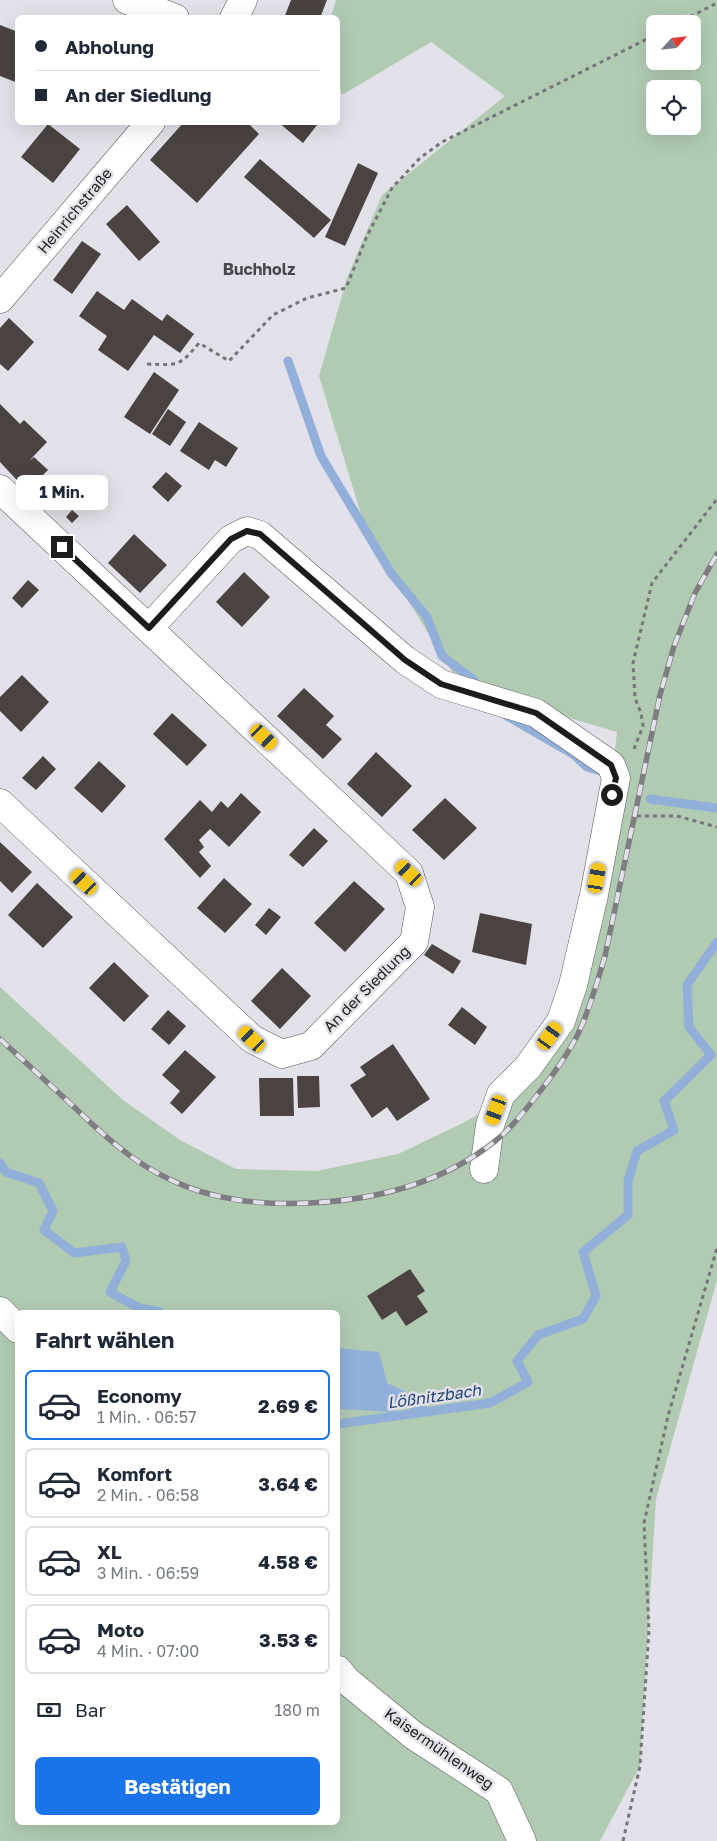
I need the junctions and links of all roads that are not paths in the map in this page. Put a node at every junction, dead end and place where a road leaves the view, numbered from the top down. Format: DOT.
graph roads {
  1 [pos="127,0"];
  2 [pos="244,0"];
  3 [pos="167,15"];
  4 [pos="236,15"];
  5 [pos="148,125"];
  6 [pos="0,299"];
  7 [pos="0,489"];
  8 [pos="149,628"];
  9 [pos="0,803"];
  10 [pos="484,1169"];
  11 [pos="0,1311"];
  12 [pos="15,1326"];
  13 [pos="340,1672"];
  14 [pos="522,1841"];
  1 -- 3 [label="street"];
  2 -- 4 [label="street"];
  5 -- 6 [label="street, Heinrichstraße"];
  7 -- 8 [label="street, An der Siedlung"];
  8 -- 9 [label="street, An der Siedlung"];
  8 -- 10 [label="street"];
  11 -- 12 [label="street"];
  13 -- 14 [label="street, Kaisermühlenweg"];
}
